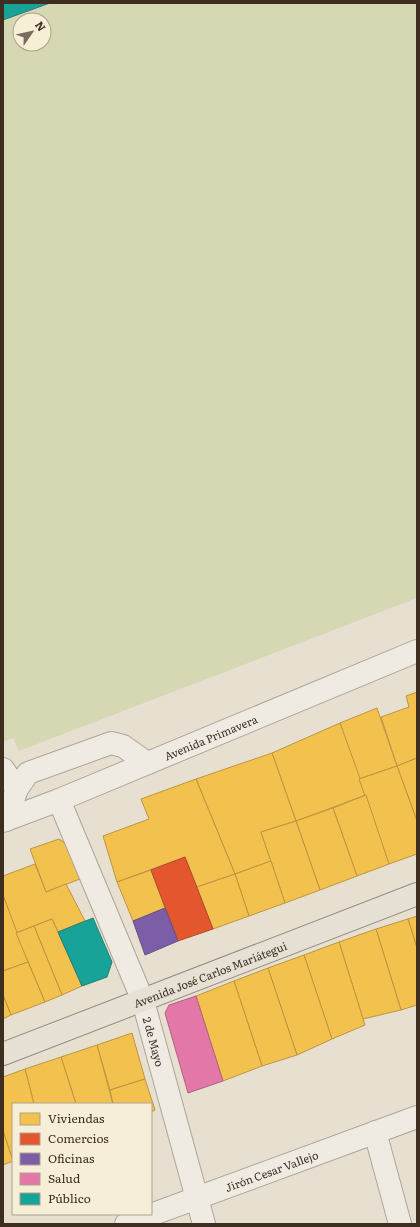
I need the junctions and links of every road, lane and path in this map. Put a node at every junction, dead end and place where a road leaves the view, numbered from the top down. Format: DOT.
graph roads {
  1 [pos="417,651"];
  2 [pos="147,763"];
  3 [pos="3,768"];
  4 [pos="17,789"];
  5 [pos="59,800"];
  6 [pos="4,820"];
  7 [pos="417,894"];
  8 [pos="143,1001"];
  9 [pos="3,1054"];
  10 [pos="417,1117"];
  11 [pos="376,1132"];
  12 [pos="197,1198"];
  13 [pos="152,1214"];
  14 [pos="151,1215"];
  15 [pos="126,1224"];
  16 [pos="204,1224"];
  17 [pos="400,1224"];
  1 -- 2 [label="street, Avenida Primavera"];
  2 -- 4 [label="street"];
  2 -- 5 [label="street, Avenida Primavera"];
  3 -- 4 [label="street"];
  4 -- 6 [label="street"];
  5 -- 6 [label="street, Avenida Primavera"];
  5 -- 8 [label="street, 2 de Mayo"];
  7 -- 8 [label="main road, Avenida José Carlos Mariátegui"];
  8 -- 9 [label="main road, Avenida José Carlos Mariátegui"];
  8 -- 12 [label="street, 2 de Mayo"];
  10 -- 11 [label="street, Jirón Cesar Vallejo"];
  11 -- 12 [label="street, Jirón Cesar Vallejo"];
  11 -- 17 [label="street"];
  12 -- 13 [label="street, Jirón Cesar Vallejo"];
  12 -- 16 [label="street, 2 de Mayo"];
  14 -- 15 [label="street, Jirón Cesar Vallejo"];
}
